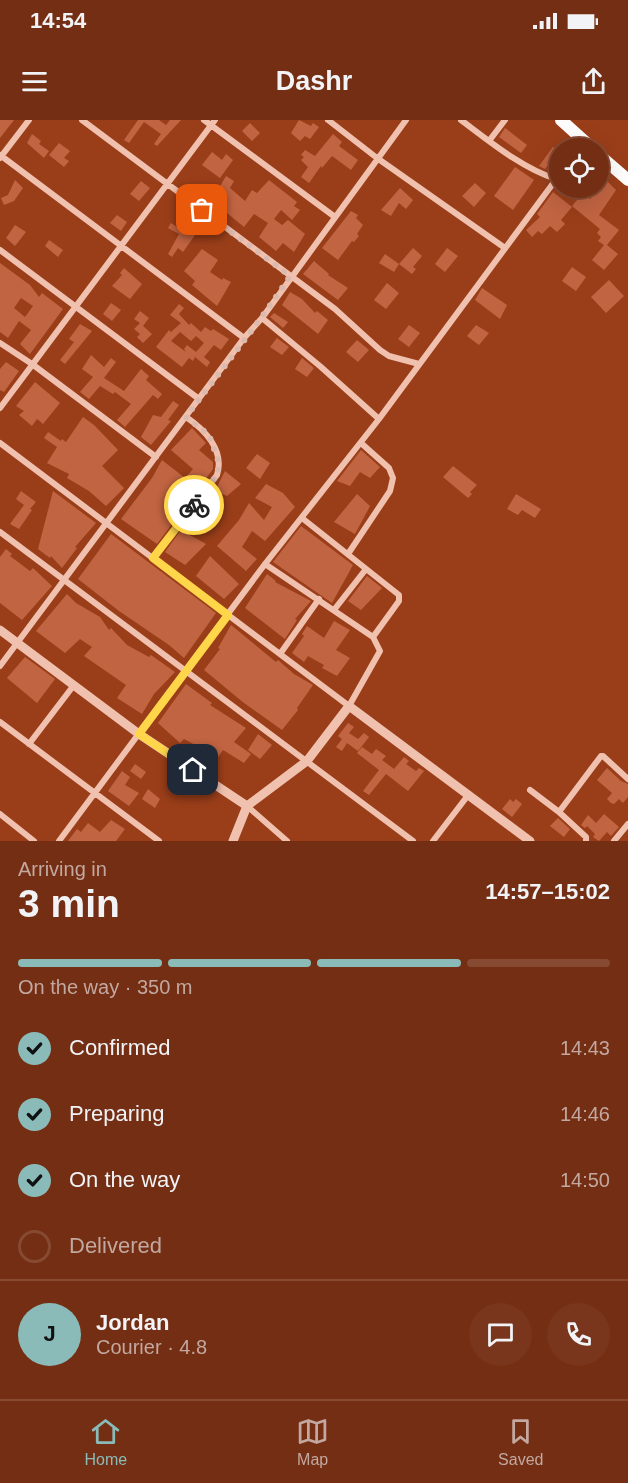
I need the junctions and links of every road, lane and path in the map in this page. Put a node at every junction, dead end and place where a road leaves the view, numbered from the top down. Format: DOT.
graph roads {
  1 [pos="29,120"];
  2 [pos="82,120"];
  3 [pos="204,120"];
  4 [pos="328,120"];
  5 [pos="406,120"];
  6 [pos="461,120"];
  7 [pos="505,120"];
  8 [pos="561,120"];
  9 [pos="213,123"];
  10 [pos="577,138"];
  11 [pos="489,141"];
  12 [pos="1,156"];
  13 [pos="377,158"];
  14 [pos="609,164"];
  15 [pos="549,176"];
  16 [pos="628,180"];
  17 [pos="167,184"];
  18 [pos="549,189"];
  19 [pos="334,217"];
  20 [pos="121,246"];
  21 [pos="505,248"];
  22 [pos="0,250"];
  23 [pos="290,276"];
  24 [pos="76,306"];
  25 [pos="262,318"];
  26 [pos="244,338"];
  27 [pos="0,343"];
  28 [pos="32,364"];
  29 [pos="419,364"];
  30 [pos="199,399"];
  31 [pos="0,408"];
  32 [pos="186,417"];
  33 [pos="379,419"];
  34 [pos="361,442"];
  35 [pos="0,443"];
  36 [pos="156,457"];
  37 [pos="302,518"];
  38 [pos="106,523"];
  39 [pos="0,532"];
  40 [pos="348,554"];
  41 [pos="153,558"];
  42 [pos="266,564"];
  43 [pos="366,569"];
  44 [pos="64,580"];
  45 [pos="318,599"];
  46 [pos="334,610"];
  47 [pos="228,615"];
  48 [pos="0,630"];
  49 [pos="373,637"];
  50 [pos="17,643"];
  51 [pos="280,654"];
  52 [pos="0,666"];
  53 [pos="186,671"];
  54 [pos="75,685"];
  55 [pos="349,706"];
  56 [pos="0,722"];
  57 [pos="139,734"];
  58 [pos="29,744"];
  59 [pos="308,762"];
  60 [pos="628,779"];
  61 [pos="530,790"];
  62 [pos="95,793"];
  63 [pos="469,794"];
  64 [pos="247,806"];
  65 [pos="559,812"];
  66 [pos="0,814"];
  67 [pos="628,824"];
  68 [pos="618,840"];
  69 [pos="34,841"];
  70 [pos="59,841"];
  71 [pos="159,841"];
  72 [pos="233,841"];
  73 [pos="287,841"];
  74 [pos="413,841"];
  75 [pos="433,841"];
  76 [pos="530,841"];
  77 [pos="586,841"];
  1 -- 12 [label="street"];
  2 -- 17 [label="street"];
  3 -- 9 [label="street"];
  4 -- 13 [label="street"];
  5 -- 13 [label="street"];
  6 -- 11 [label="street"];
  7 -- 11 [label="street"];
  8 -- 10 [label="highway"];
  9 -- 17 [label="street"];
  9 -- 19 [label="street"];
  11 -- 15 [label="street"];
  12 -- 20 [label="street"];
  13 -- 19 [label="street"];
  13 -- 21 [label="street"];
  14 -- 16 [label="highway"];
  17 -- 20 [label="street"];
  17 -- 23 [label="street"];
  18 -- 21 [label="street"];
  19 -- 23 [label="street"];
  20 -- 24 [label="street"];
  20 -- 26 [label="street"];
  21 -- 29 [label="street"];
  22 -- 24 [label="street"];
  23 -- 25 [label="street"];
  23 -- 29 [label="street"];
  24 -- 28 [label="street"];
  24 -- 30 [label="street"];
  25 -- 26 [label="street"];
  25 -- 33 [label="street"];
  26 -- 30 [label="street"];
  27 -- 28 [label="street"];
  28 -- 31 [label="street"];
  28 -- 36 [label="street"];
  29 -- 33 [label="street"];
  30 -- 32 [label="street"];
  32 -- 36 [label="street"];
  32 -- 41 [label="street"];
  33 -- 34 [label="street"];
  34 -- 37 [label="street"];
  34 -- 40 [label="street"];
  35 -- 38 [label="street"];
  36 -- 38 [label="street"];
  37 -- 40 [label="street"];
  37 -- 42 [label="street"];
  38 -- 41 [label="street"];
  38 -- 44 [label="street"];
  39 -- 44 [label="street"];
  40 -- 43 [label="street"];
  41 -- 47 [label="street"];
  42 -- 45 [label="street"];
  42 -- 47 [label="street"];
  43 -- 46 [label="street"];
  43 -- 49 [label="street"];
  44 -- 50 [label="street"];
  44 -- 53 [label="street"];
  45 -- 46 [label="street"];
  45 -- 51 [label="street"];
  46 -- 49 [label="street"];
  47 -- 51 [label="street"];
  47 -- 53 [label="street"];
  48 -- 50 [label="street"];
  49 -- 55 [label="street"];
  50 -- 52 [label="street"];
  50 -- 54 [label="street"];
  51 -- 55 [label="street"];
  53 -- 57 [label="street"];
  53 -- 59 [label="street"];
  54 -- 57 [label="street"];
  54 -- 58 [label="street"];
  55 -- 59 [label="street"];
  55 -- 63 [label="street"];
  56 -- 58 [label="street"];
  57 -- 62 [label="street"];
  57 -- 64 [label="street"];
  58 -- 62 [label="street"];
  59 -- 64 [label="street"];
  59 -- 74 [label="street"];
  60 -- 65 [label="street"];
  61 -- 65 [label="street"];
  62 -- 70 [label="street"];
  62 -- 71 [label="street"];
  63 -- 75 [label="street"];
  63 -- 76 [label="street"];
  64 -- 72 [label="street"];
  64 -- 73 [label="street"];
  65 -- 77 [label="street"];
  66 -- 69 [label="street"];
  67 -- 68 [label="street"];
}
